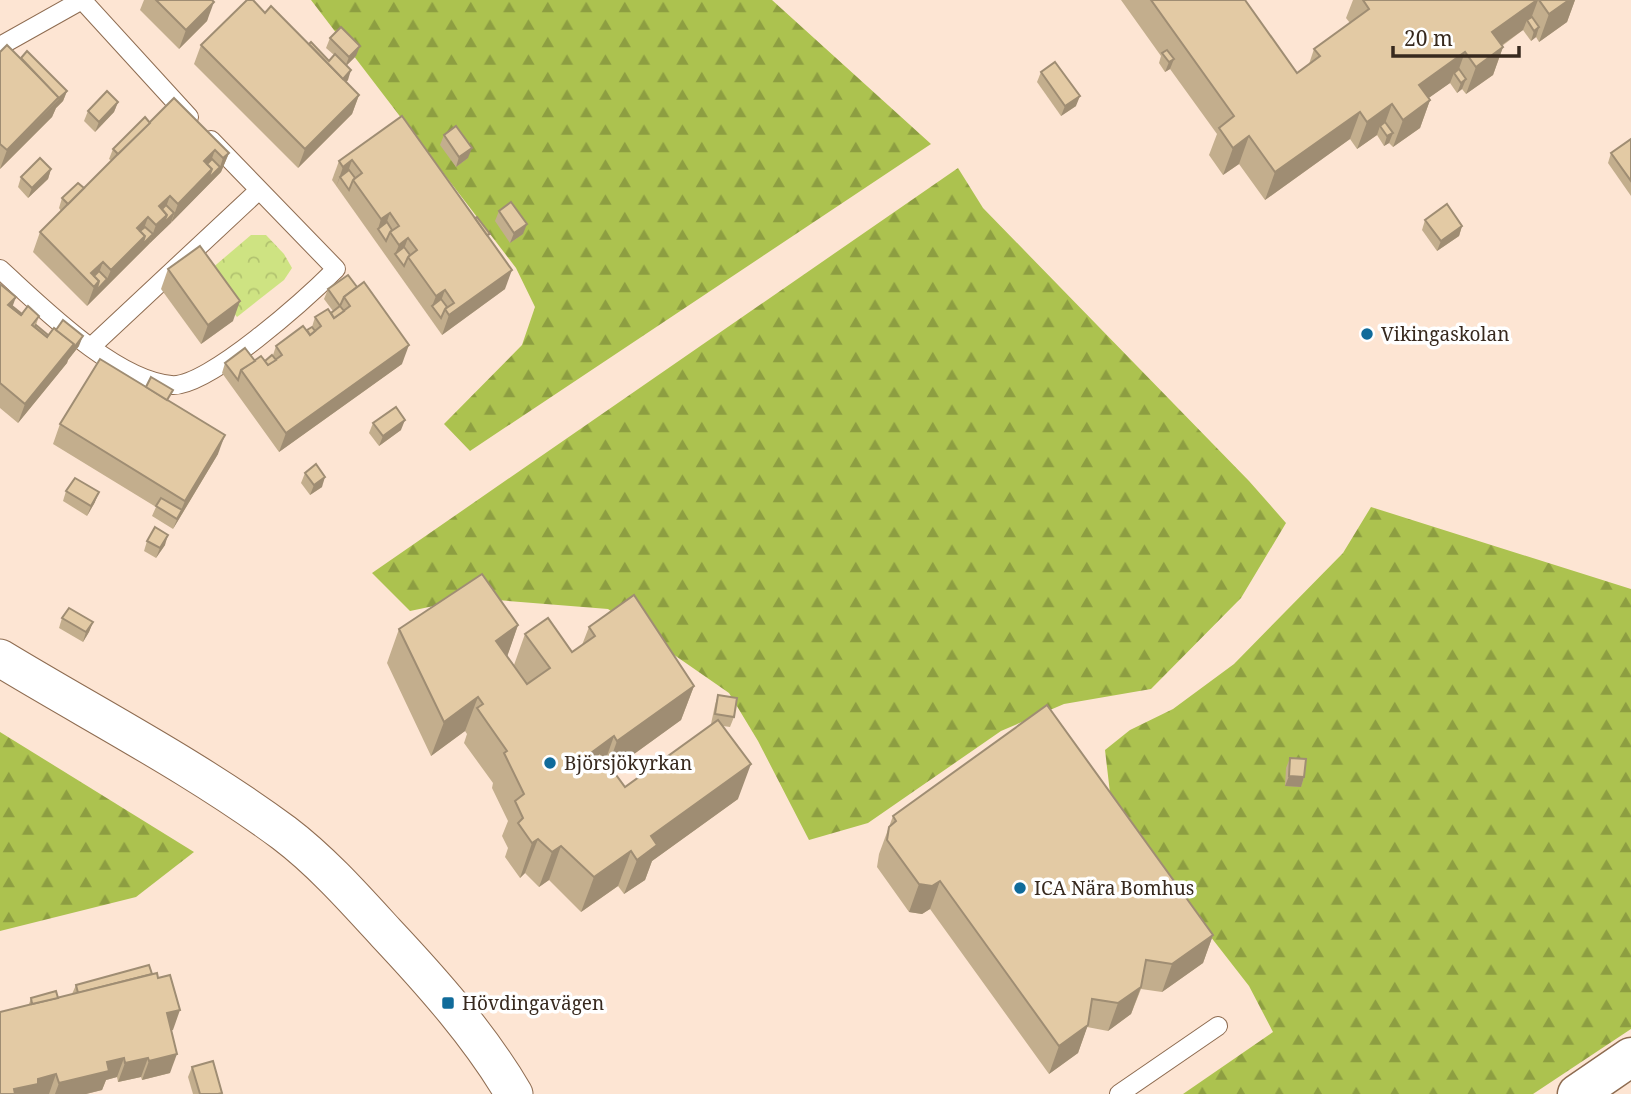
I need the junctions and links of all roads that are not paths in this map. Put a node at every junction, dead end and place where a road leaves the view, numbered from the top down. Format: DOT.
graph roads {
  1 [pos="83,0"];
  2 [pos="0,46"];
  3 [pos="258,191"];
  4 [pos="0,269"];
  5 [pos="91,347"];
  6 [pos="0,658"];
  7 [pos="1218,1026"];
  8 [pos="1631,1057"];
  9 [pos="514,1094"];
  10 [pos="1119,1094"];
  11 [pos="1577,1094"];
  1 -- 2 [label="lane"];
  1 -- 3 [label="lane"];
  3 -- 5 [label="lane"];
  3 -- 5 [label="lane"];
  4 -- 5 [label="lane"];
  6 -- 9 [label="street"];
  7 -- 10 [label="lane"];
  8 -- 11 [label="street"];
}
